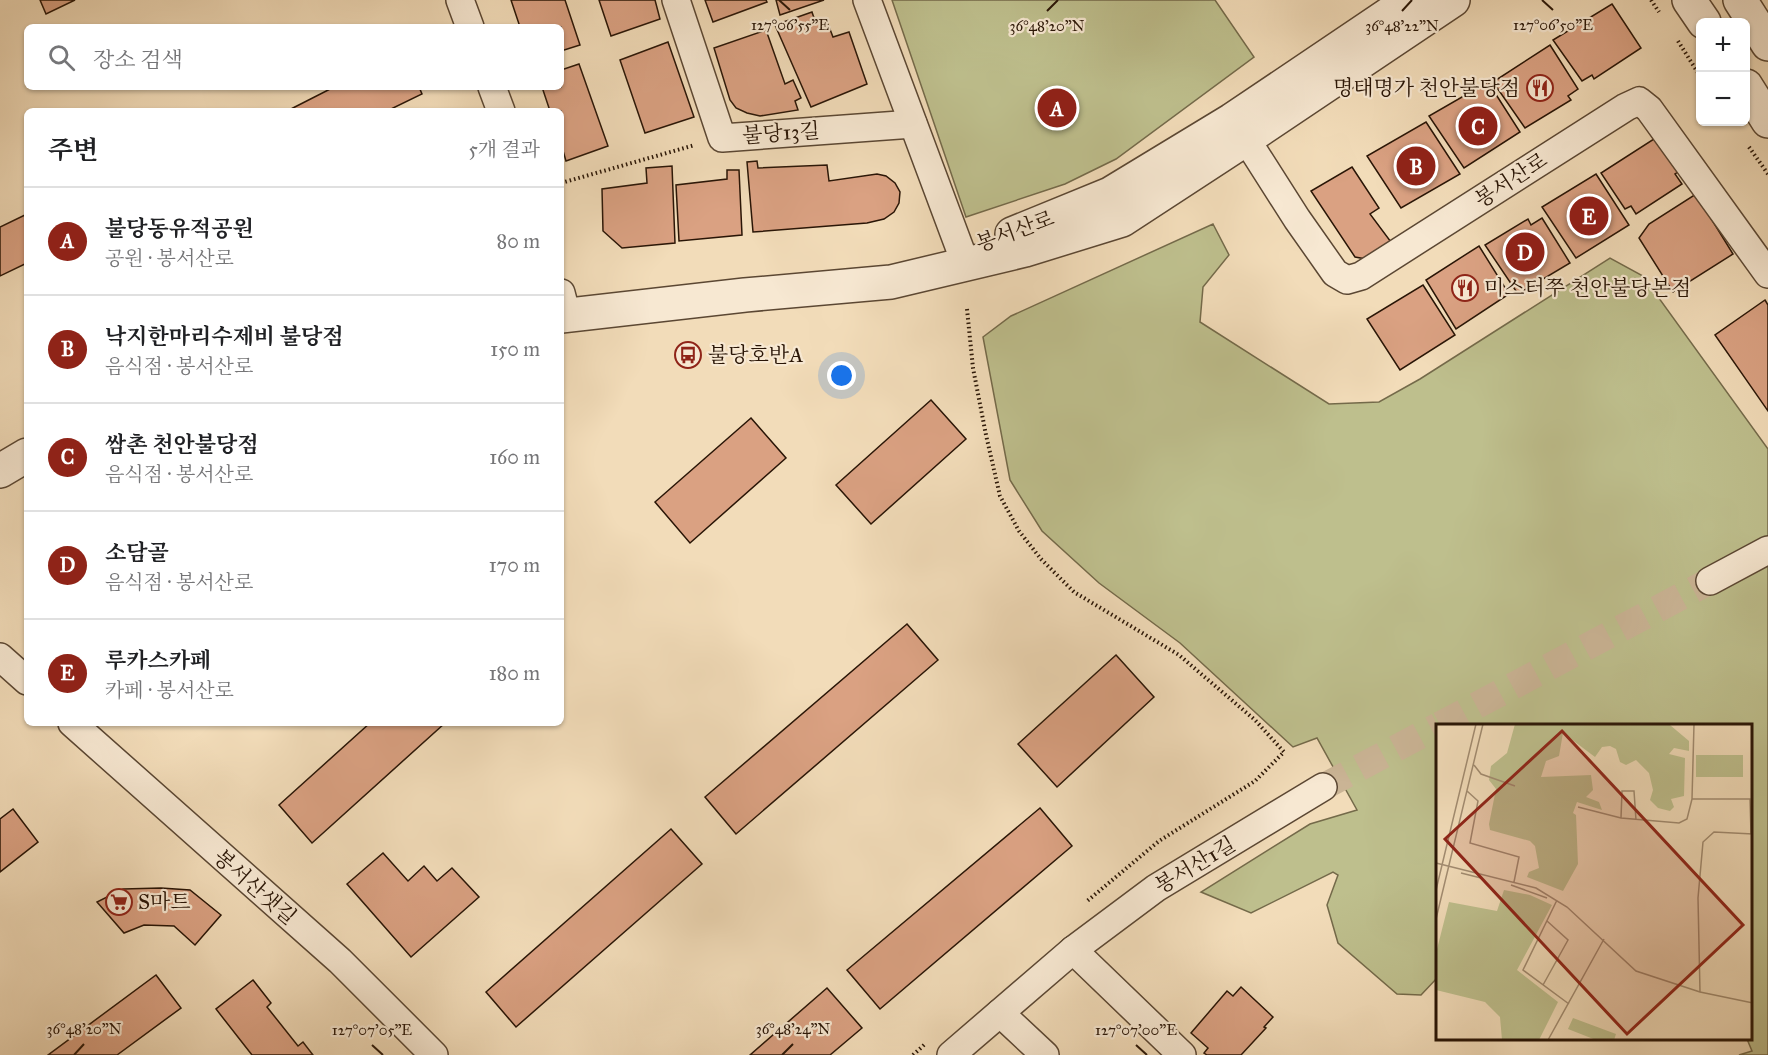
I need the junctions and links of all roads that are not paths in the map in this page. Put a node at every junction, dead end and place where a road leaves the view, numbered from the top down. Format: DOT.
graph roads {
  1 [pos="460,0"];
  2 [pos="676,0"];
  3 [pos="867,0"];
  4 [pos="1410,0"];
  5 [pos="1454,0"];
  6 [pos="1689,0"];
  7 [pos="1740,0"];
  8 [pos="1701,18"];
  9 [pos="469,24"];
  10 [pos="1768,44"];
  11 [pos="493,90"];
  12 [pos="1750,92"];
  13 [pos="500,108"];
  14 [pos="1768,121"];
  15 [pos="914,124"];
  16 [pos="1246,139"];
  17 [pos="963,257"];
  18 [pos="1768,274"];
  19 [pos="564,302"];
  20 [pos="24,440"];
  21 [pos="0,454"];
  22 [pos="24,457"];
  23 [pos="0,471"];
  24 [pos="1768,550"];
  25 [pos="1710,581"];
  26 [pos="0,657"];
  27 [pos="24,678"];
  28 [pos="75,726"];
  29 [pos="1323,787"];
  30 [pos="1073,950"];
  31 [pos="1000,1013"];
  32 [pos="434,1055"];
  33 [pos="951,1055"];
  34 [pos="1045,1055"];
  35 [pos="1182,1055"];
  1 -- 9 [label="street"];
  2 -- 15 [label="street, 불당13길"];
  3 -- 15 [label="street"];
  4 -- 17 [label="street, 봉서산로"];
  5 -- 16 [label="street, 봉서산로"];
  6 -- 8 [label="street"];
  7 -- 10 [label="street"];
  11 -- 13 [label="street"];
  12 -- 14 [label="street"];
  15 -- 17 [label="street"];
  16 -- 17 [label="street, 봉서산로"];
  16 -- 18 [label="street, 봉서산로"];
  17 -- 19 [label="street, 봉서산로"];
  20 -- 21 [label="street"];
  22 -- 23 [label="street"];
  24 -- 25 [label="street"];
  26 -- 27 [label="street"];
  28 -- 32 [label="street, 봉서산샛길"];
  29 -- 30 [label="street, 봉서산1길"];
  30 -- 31 [label="street, 봉서산1길"];
  30 -- 35 [label="street"];
  31 -- 33 [label="street, 봉서산1길"];
  31 -- 34 [label="street"];
}
